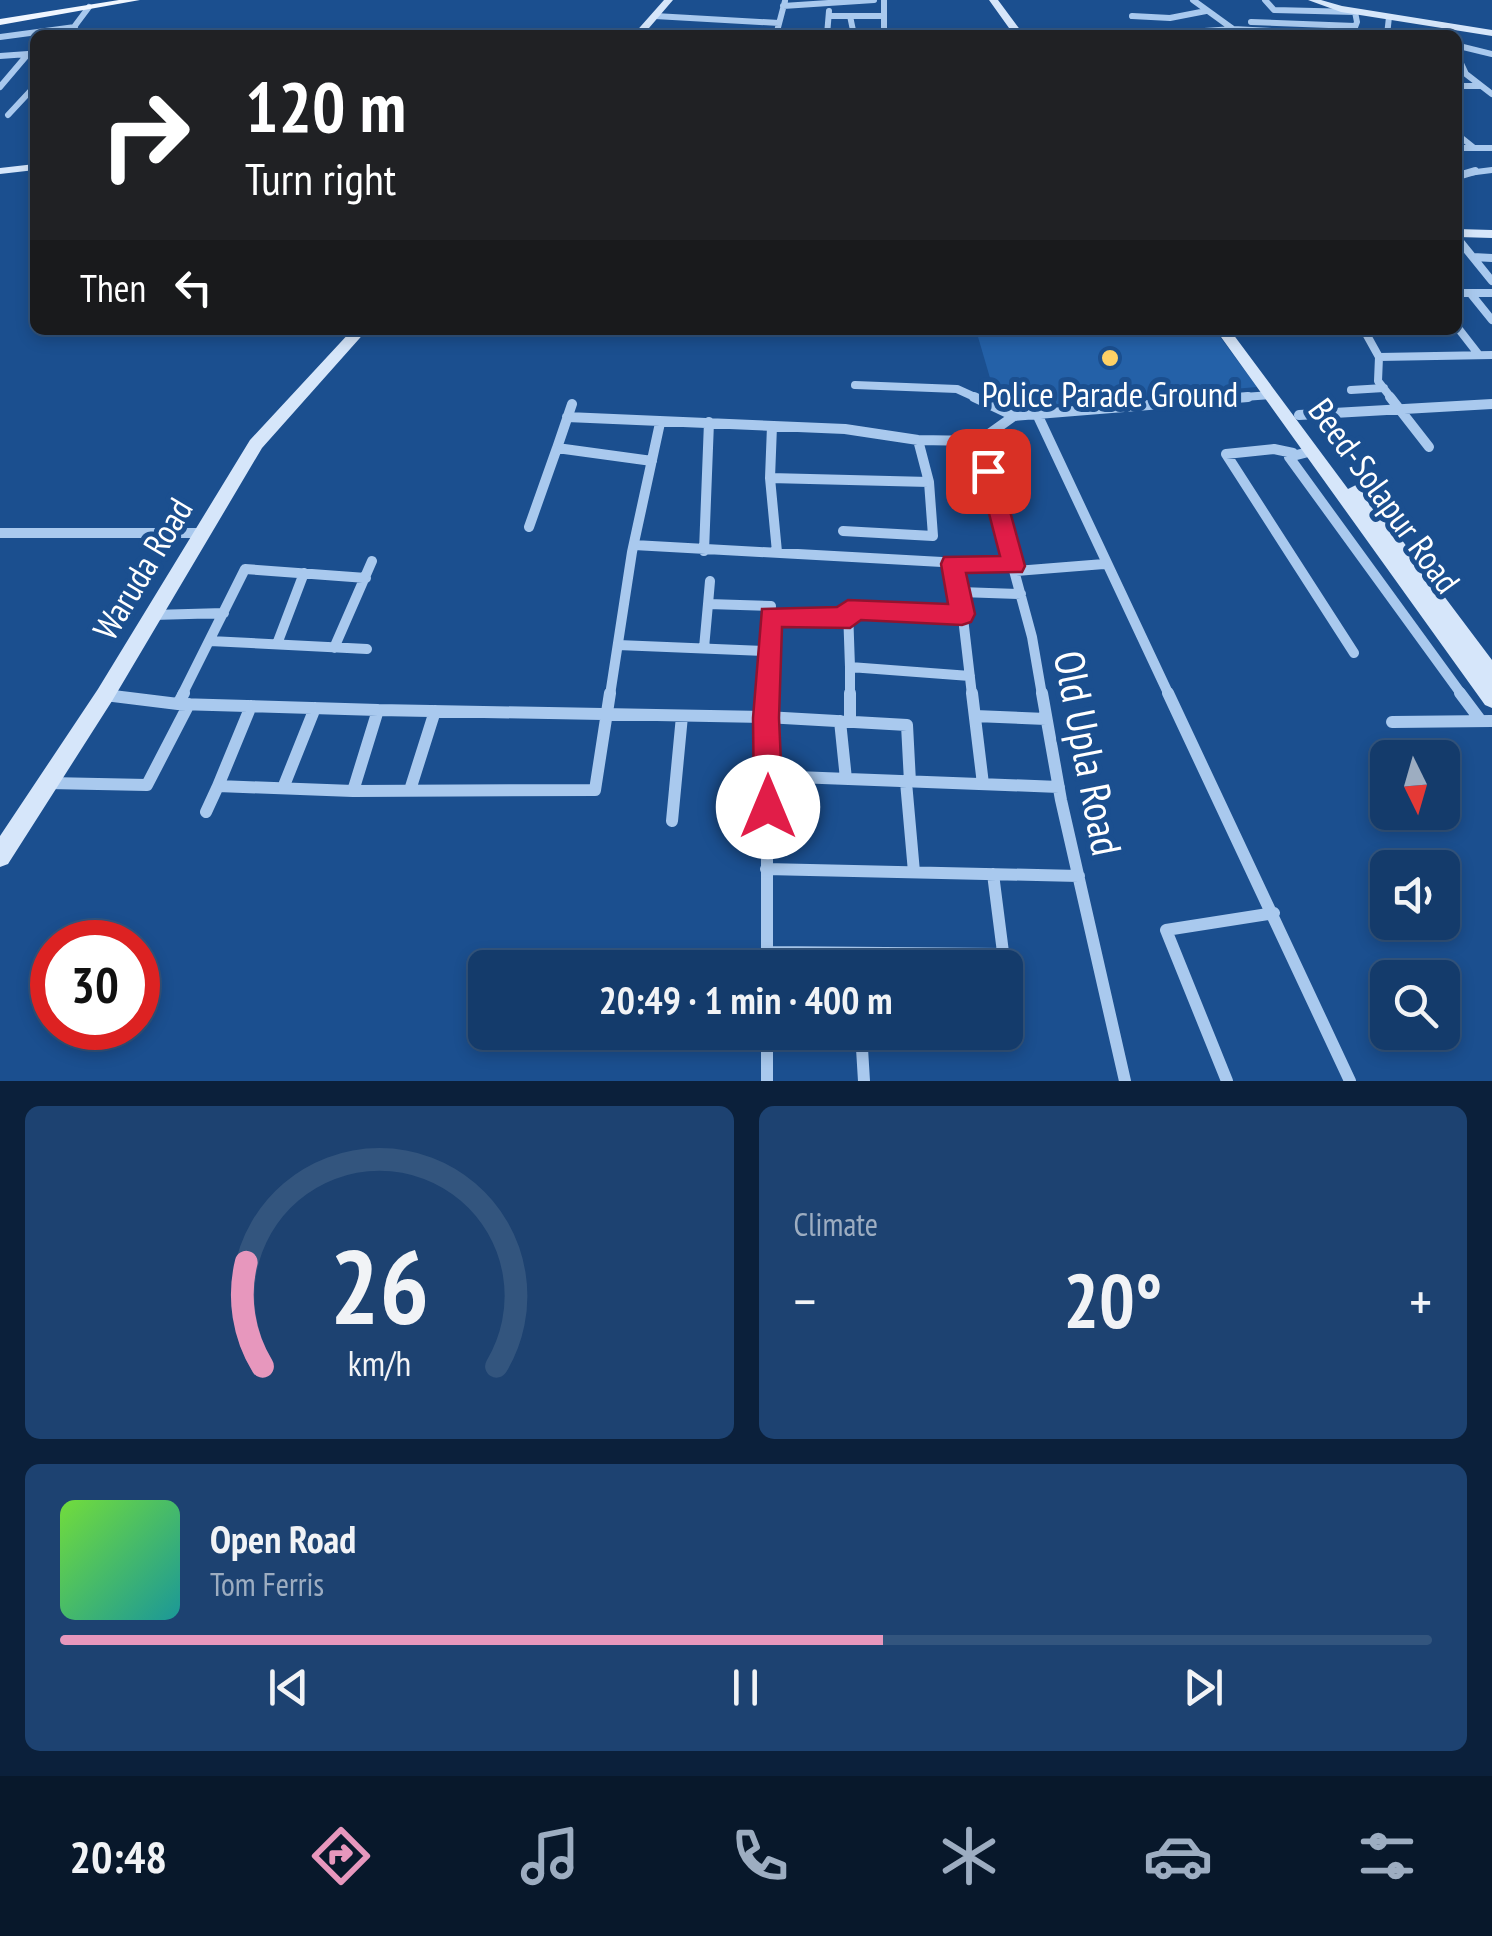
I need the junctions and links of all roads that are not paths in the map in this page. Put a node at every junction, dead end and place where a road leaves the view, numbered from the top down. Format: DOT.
graph roads {
  1 [pos="136,0"];
  2 [pos="668,0"];
  3 [pos="874,0"];
  4 [pos="884,0"];
  5 [pos="1193,0"];
  6 [pos="1265,0"];
  7 [pos="1314,0"];
  8 [pos="993,1"];
  9 [pos="784,3"];
  10 [pos="828,3"];
  11 [pos="89,8"];
  12 [pos="1206,11"];
  13 [pos="1355,12"];
  14 [pos="655,16"];
  15 [pos="829,16"];
  16 [pos="850,16"];
  17 [pos="884,16"];
  18 [pos="1132,16"];
  19 [pos="1390,17"];
  20 [pos="14,20"];
  21 [pos="0,22"];
  22 [pos="1251,22"];
  23 [pos="1424,22"];
  24 [pos="779,24"];
  25 [pos="1298,24"];
  26 [pos="75,26"];
  27 [pos="1354,26"];
  28 [pos="1461,28"];
  29 [pos="1234,29"];
  30 [pos="47,30"];
  31 [pos="72,30"];
  32 [pos="642,30"];
  33 [pos="777,30"];
  34 [pos="828,30"];
  35 [pos="853,30"];
  36 [pos="884,30"];
  37 [pos="1008,30"];
  38 [pos="1015,30"];
  39 [pos="1220,30"];
  40 [pos="1239,30"];
  41 [pos="1302,30"];
  42 [pos="1352,30"];
  43 [pos="1388,30"];
  44 [pos="1423,30"];
  45 [pos="30,32"];
  46 [pos="1492,34"];
  47 [pos="4,36"];
  48 [pos="1462,47"];
  49 [pos="1492,54"];
  50 [pos="0,56"];
  51 [pos="1462,65"];
  52 [pos="1462,86"];
  53 [pos="1482,86"];
  54 [pos="0,87"];
  55 [pos="30,91"];
  56 [pos="1492,94"];
  57 [pos="8,115"];
  58 [pos="1462,138"];
  59 [pos="1462,148"];
  60 [pos="1474,148"];
  61 [pos="1492,148"];
  62 [pos="30,168"];
  63 [pos="1492,170"];
  64 [pos="0,171"];
  65 [pos="1462,172"];
  66 [pos="1492,234"];
  67 [pos="1462,236"];
  68 [pos="1462,242"];
  69 [pos="1473,257"];
  70 [pos="1492,258"];
  71 [pos="1492,281"];
  72 [pos="1492,293"];
  73 [pos="1462,294"];
  74 [pos="1471,294"];
  75 [pos="1492,320"];
  76 [pos="1462,333"];
  77 [pos="355,335"];
  78 [pos="1228,335"];
  79 [pos="1240,335"];
  80 [pos="1363,335"];
  81 [pos="1492,354"];
  82 [pos="1479,355"];
  83 [pos="1378,357"];
  84 [pos="855,385"];
  85 [pos="1384,388"];
  86 [pos="1351,390"];
  87 [pos="1271,395"];
  88 [pos="572,404"];
  89 [pos="1492,404"];
  90 [pos="1400,410"];
  91 [pos="1037,414"];
  92 [pos="1014,416"];
  93 [pos="1300,416"];
  94 [pos="567,417"];
  95 [pos="709,422"];
  96 [pos="660,423"];
  97 [pos="772,426"];
  98 [pos="918,440"];
  99 [pos="978,441"];
  100 [pos="1429,447"];
  101 [pos="557,448"];
  102 [pos="1304,453"];
  103 [pos="652,461"];
  104 [pos="770,478"];
  105 [pos="928,482"];
  106 [pos="529,526"];
  107 [pos="843,531"];
  108 [pos="203,532"];
  109 [pos="0,533"];
  110 [pos="634,546"];
  111 [pos="704,551"];
  112 [pos="777,552"];
  113 [pos="372,562"];
  114 [pos="952,564"];
  115 [pos="1104,564"];
  116 [pos="1015,568"];
  117 [pos="304,573"];
  118 [pos="366,578"];
  119 [pos="710,581"];
  120 [pos="960,592"];
  121 [pos="1021,594"];
  122 [pos="708,604"];
  123 [pos="224,613"];
  124 [pos="962,614"];
  125 [pos="153,615"];
  126 [pos="770,616"];
  127 [pos="850,618"];
  128 [pos="210,641"];
  129 [pos="277,644"];
  130 [pos="618,645"];
  131 [pos="334,648"];
  132 [pos="704,648"];
  133 [pos="367,649"];
  134 [pos="768,652"];
  135 [pos="1354,653"];
  136 [pos="850,666"];
  137 [pos="1492,675"];
  138 [pos="970,676"];
  139 [pos="104,696"];
  140 [pos="1492,699"];
  141 [pos="184,704"];
  142 [pos="251,706"];
  143 [pos="315,708"];
  144 [pos="378,710"];
  145 [pos="435,712"];
  146 [pos="608,714"];
  147 [pos="682,716"];
  148 [pos="975,716"];
  149 [pos="766,718"];
  150 [pos="1046,719"];
  151 [pos="1487,721"];
  152 [pos="845,722"];
  153 [pos="1392,722"];
  154 [pos="770,776"];
  155 [pos="846,779"];
  156 [pos="908,782"];
  157 [pos="48,783"];
  158 [pos="983,784"];
  159 [pos="218,786"];
  160 [pos="1059,787"];
  161 [pos="284,788"];
  162 [pos="410,790"];
  163 [pos="353,792"];
  164 [pos="206,812"];
  165 [pos="672,822"];
  166 [pos="0,856"];
  167 [pos="766,869"];
  168 [pos="914,872"];
  169 [pos="992,874"];
  170 [pos="1079,876"];
  171 [pos="1274,913"];
  172 [pos="767,950"];
  173 [pos="1002,950"];
  174 [pos="767,1050"];
  175 [pos="862,1050"];
  176 [pos="767,1081"];
  177 [pos="864,1081"];
  178 [pos="1125,1081"];
  179 [pos="1227,1081"];
  180 [pos="1350,1081"];
  1 -- 11 [label="main road"];
  2 -- 14 [label="main road"];
  3 -- 10 [label="street"];
  4 -- 17 [label="street"];
  5 -- 12 [label="street"];
  6 -- 13 [label="street"];
  7 -- 13 [label="main road"];
  8 -- 37 [label="main road"];
  8 -- 38 [label="main road"];
  9 -- 10 [label="street"];
  9 -- 24 [label="street"];
  10 -- 15 [label="street"];
  11 -- 20 [label="main road"];
  11 -- 26 [label="street"];
  12 -- 18 [label="street"];
  12 -- 29 [label="street"];
  13 -- 19 [label="main road"];
  13 -- 27 [label="street"];
  14 -- 24 [label="street"];
  14 -- 32 [label="main road"];
  15 -- 16 [label="street"];
  15 -- 34 [label="street"];
  16 -- 17 [label="street"];
  16 -- 35 [label="street"];
  17 -- 36 [label="street"];
  19 -- 23 [label="main road"];
  19 -- 43 [label="street"];
  20 -- 21 [label="main road"];
  20 -- 47 [label="street"];
  22 -- 25 [label="street"];
  23 -- 28 [label="main road"];
  23 -- 44 [label="street"];
  24 -- 33 [label="street"];
  25 -- 27 [label="street"];
  25 -- 41 [label="street"];
  26 -- 30 [label="street"];
  26 -- 31 [label="street"];
  27 -- 42 [label="street"];
  28 -- 46 [label="main road"];
  29 -- 39 [label="street"];
  29 -- 40 [label="street"];
  45 -- 47 [label="street"];
  47 -- 50 [label="street"];
  48 -- 49 [label="street"];
  50 -- 54 [label="street"];
  51 -- 53 [label="street"];
  52 -- 53 [label="street"];
  53 -- 56 [label="street"];
  55 -- 57 [label="street"];
  58 -- 60 [label="street"];
  59 -- 60 [label="street"];
  60 -- 61 [label="street"];
  62 -- 64 [label="main road"];
  63 -- 65 [label="street"];
  66 -- 67 [label="main road"];
  68 -- 69 [label="street"];
  69 -- 70 [label="street"];
  69 -- 71 [label="street"];
  72 -- 74 [label="street"];
  73 -- 74 [label="street"];
  74 -- 75 [label="street"];
  76 -- 82 [label="street"];
  77 -- 108 [label="main road, Waruda Road"];
  78 -- 87 [label="main road, Beed-Solapur Road"];
  79 -- 93 [label="main road, Beed-Solapur Road"];
  80 -- 83 [label="street"];
  81 -- 82 [label="street"];
  82 -- 83 [label="street"];
  83 -- 85 [label="street"];
  84 -- 92 [label="street"];
  85 -- 86 [label="street"];
  85 -- 90 [label="street"];
  87 -- 91 [label="street"];
  87 -- 102 [label="main road, Beed-Solapur Road"];
  88 -- 94 [label="street"];
  89 -- 90 [label="street"];
  90 -- 93 [label="street"];
  90 -- 100 [label="street"];
  91 -- 92 [label="street"];
  91 -- 115 [label="street"];
  92 -- 99 [label="street"];
  93 -- 137 [label="main road, Beed-Solapur Road"];
  94 -- 96 [label="street"];
  94 -- 101 [label="street"];
  95 -- 96 [label="street"];
  95 -- 97 [label="street"];
  95 -- 111 [label="street"];
  96 -- 103 [label="street"];
  97 -- 98 [label="street"];
  97 -- 104 [label="street"];
  98 -- 99 [label="street"];
  98 -- 105 [label="street"];
  99 -- 116 [label="street, Old Upla Road"];
  101 -- 103 [label="street"];
  101 -- 106 [label="street"];
  102 -- 135 [label="street"];
  102 -- 140 [label="main road, Beed-Solapur Road"];
  102 -- 151 [label="street"];
  103 -- 110 [label="street"];
  104 -- 105 [label="street"];
  104 -- 112 [label="street"];
  105 -- 107 [label="street"];
  108 -- 109 [label="street"];
  108 -- 125 [label="main road, Waruda Road"];
  110 -- 111 [label="street"];
  110 -- 130 [label="street"];
  111 -- 112 [label="street"];
  112 -- 114 [label="street"];
  113 -- 118 [label="street"];
  114 -- 116 [label="street"];
  114 -- 120 [label="street"];
  115 -- 116 [label="street"];
  115 -- 171 [label="street"];
  116 -- 121 [label="street, Old Upla Road"];
  117 -- 118 [label="street"];
  117 -- 123 [label="street"];
  117 -- 129 [label="street"];
  118 -- 131 [label="street"];
  119 -- 122 [label="street"];
  120 -- 121 [label="street"];
  120 -- 124 [label="street"];
  121 -- 150 [label="street, Old Upla Road"];
  122 -- 126 [label="street"];
  122 -- 132 [label="street"];
  123 -- 125 [label="street"];
  123 -- 128 [label="street"];
  124 -- 127 [label="street"];
  124 -- 138 [label="street"];
  125 -- 139 [label="main road, Waruda Road"];
  126 -- 127 [label="street"];
  126 -- 134 [label="street"];
  127 -- 136 [label="street"];
  128 -- 129 [label="street"];
  128 -- 141 [label="street"];
  129 -- 131 [label="street"];
  130 -- 132 [label="street"];
  130 -- 146 [label="street"];
  131 -- 133 [label="street"];
  132 -- 134 [label="street"];
  134 -- 149 [label="street"];
  136 -- 138 [label="street"];
  136 -- 152 [label="street"];
  138 -- 148 [label="street"];
  139 -- 141 [label="street"];
  139 -- 157 [label="main road, Waruda Road"];
  141 -- 142 [label="street"];
  141 -- 157 [label="street"];
  142 -- 143 [label="street"];
  142 -- 159 [label="street"];
  143 -- 144 [label="street"];
  143 -- 161 [label="street"];
  144 -- 145 [label="street"];
  144 -- 163 [label="street"];
  145 -- 146 [label="street"];
  145 -- 162 [label="street"];
  146 -- 147 [label="street"];
  146 -- 162 [label="street"];
  147 -- 149 [label="street"];
  147 -- 165 [label="street"];
  148 -- 150 [label="street"];
  148 -- 158 [label="street"];
  149 -- 152 [label="street"];
  149 -- 154 [label="street"];
  150 -- 160 [label="street, Old Upla Road"];
  151 -- 153 [label="street"];
  152 -- 155 [label="street"];
  152 -- 156 [label="street"];
  154 -- 155 [label="street"];
  154 -- 167 [label="street"];
  155 -- 156 [label="street"];
  156 -- 158 [label="street"];
  156 -- 168 [label="street"];
  157 -- 166 [label="main road, Waruda Road"];
  158 -- 160 [label="street"];
  159 -- 161 [label="street"];
  159 -- 164 [label="street"];
  160 -- 170 [label="street, Old Upla Road"];
  161 -- 163 [label="street"];
  162 -- 163 [label="street"];
  167 -- 168 [label="street"];
  167 -- 172 [label="street"];
  168 -- 169 [label="street"];
  169 -- 170 [label="street"];
  169 -- 173 [label="street"];
  170 -- 178 [label="street, Old Upla Road"];
  171 -- 179 [label="street"];
  171 -- 180 [label="street"];
  174 -- 176 [label="street"];
  175 -- 177 [label="street"];
}
